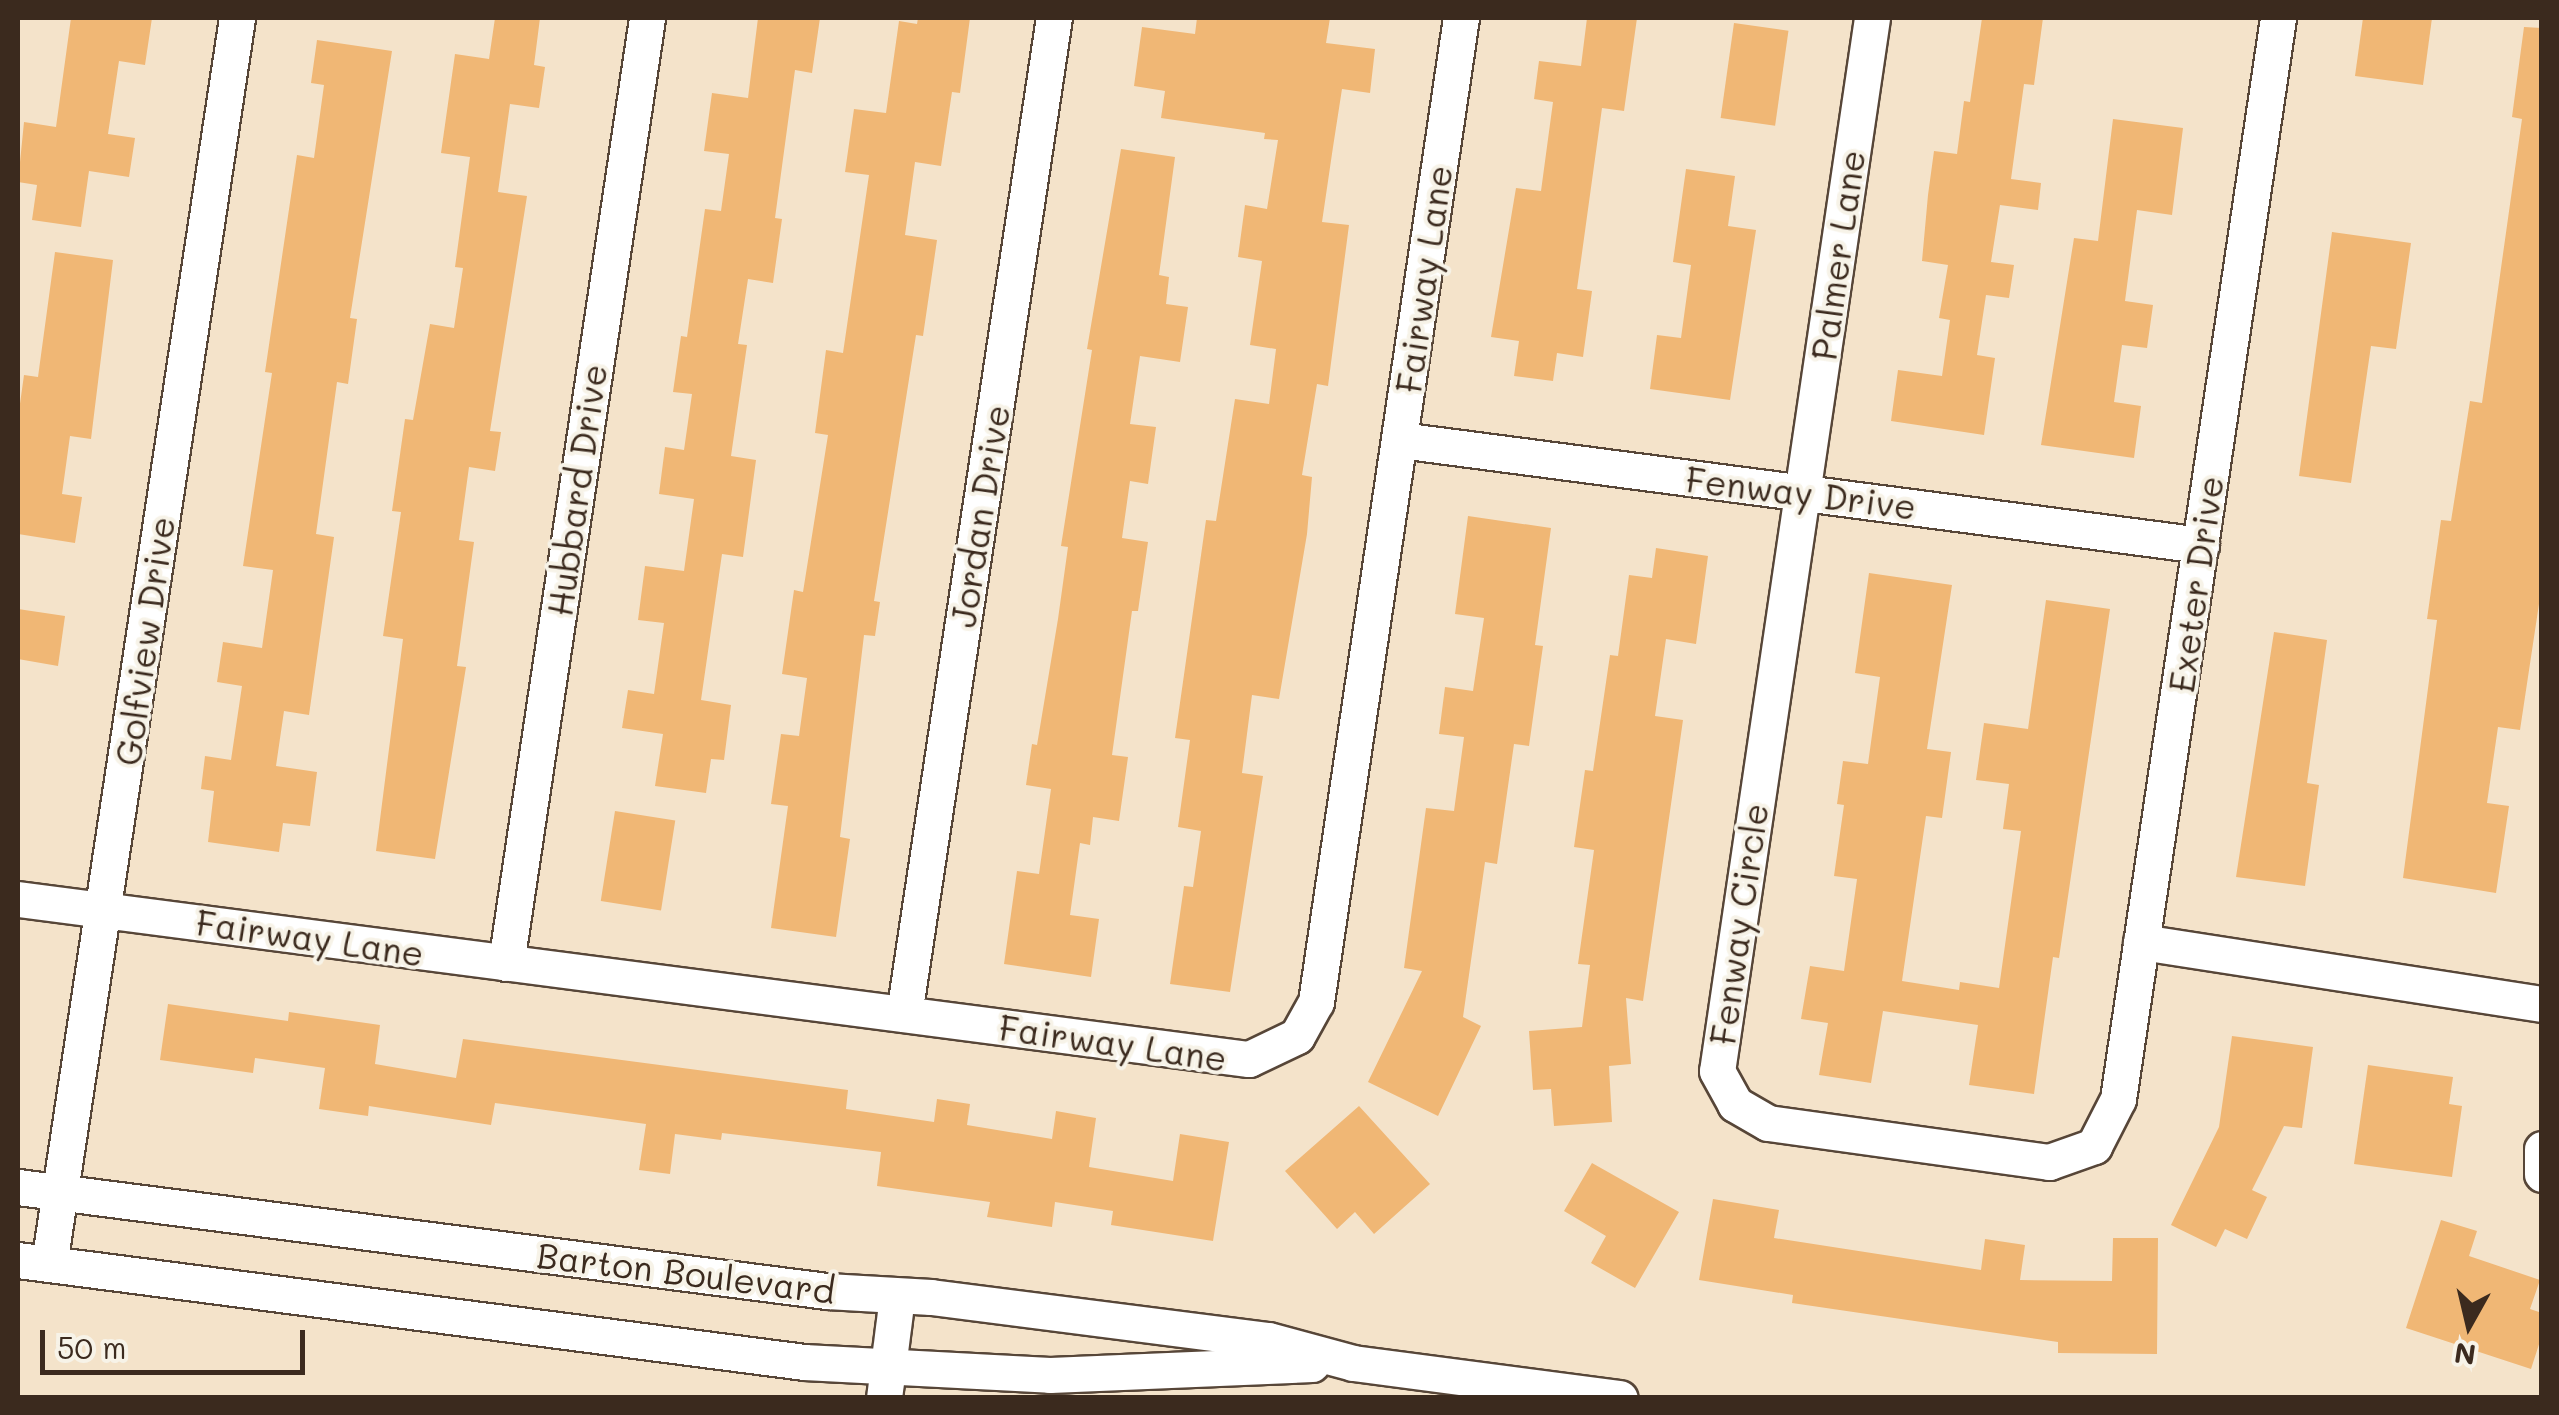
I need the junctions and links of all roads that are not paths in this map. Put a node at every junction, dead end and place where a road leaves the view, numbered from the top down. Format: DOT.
graph roads {
  1 [pos="237,18"];
  2 [pos="647,18"];
  3 [pos="1054,18"];
  4 [pos="1461,18"];
  5 [pos="1872,18"];
  6 [pos="2278,18"];
  7 [pos="1400,440"];
  8 [pos="1802,492"];
  9 [pos="2201,545"];
  10 [pos="18,899"];
  11 [pos="104,910"];
  12 [pos="2141,942"];
  13 [pos="506,963"];
  14 [pos="2542,1004"];
  15 [pos="904,1014"];
  16 [pos="2094,1146"];
  17 [pos="2542,1149"];
  18 [pos="2542,1174"];
  19 [pos="18,1188"];
  20 [pos="60,1193"];
  21 [pos="34,1262"];
  22 [pos="897,1296"];
  23 [pos="1353,1363"];
  24 [pos="886,1382"];
  25 [pos="1620,1398"];
  1 -- 11 [label="street, Golfview Drive"];
  2 -- 13 [label="street, Hubbard Drive"];
  3 -- 15 [label="street, Jordan Drive"];
  4 -- 7 [label="street, Fairway Lane"];
  5 -- 8 [label="street, Palmer Lane"];
  6 -- 9 [label="street, Exeter Drive"];
  7 -- 8 [label="street, Fenway Drive"];
  7 -- 15 [label="street, Fairway Lane"];
  8 -- 9 [label="street, Fenway Drive"];
  8 -- 16 [label="street, Fenway Circle"];
  9 -- 12 [label="street, Exeter Drive"];
  10 -- 11 [label="street, Fairway Lane"];
  11 -- 13 [label="street, Fairway Lane"];
  11 -- 20 [label="street, Golfview Drive"];
  12 -- 14 [label="street"];
  12 -- 16 [label="street, Exeter Drive"];
  13 -- 15 [label="street, Fairway Lane"];
  17 -- 18 [label="street"];
  19 -- 20 [label="street, Barton Boulevard"];
  20 -- 21 [label="street, Golfview Drive"];
  20 -- 22 [label="street, Barton Boulevard"];
  21 -- 24 [label="street, Barton Boulevard"];
  22 -- 23 [label="street, Barton Boulevard"];
  22 -- 24 [label="street"];
  23 -- 24 [label="street, Barton Boulevard"];
  23 -- 25 [label="street, Barton Boulevard"];
}
